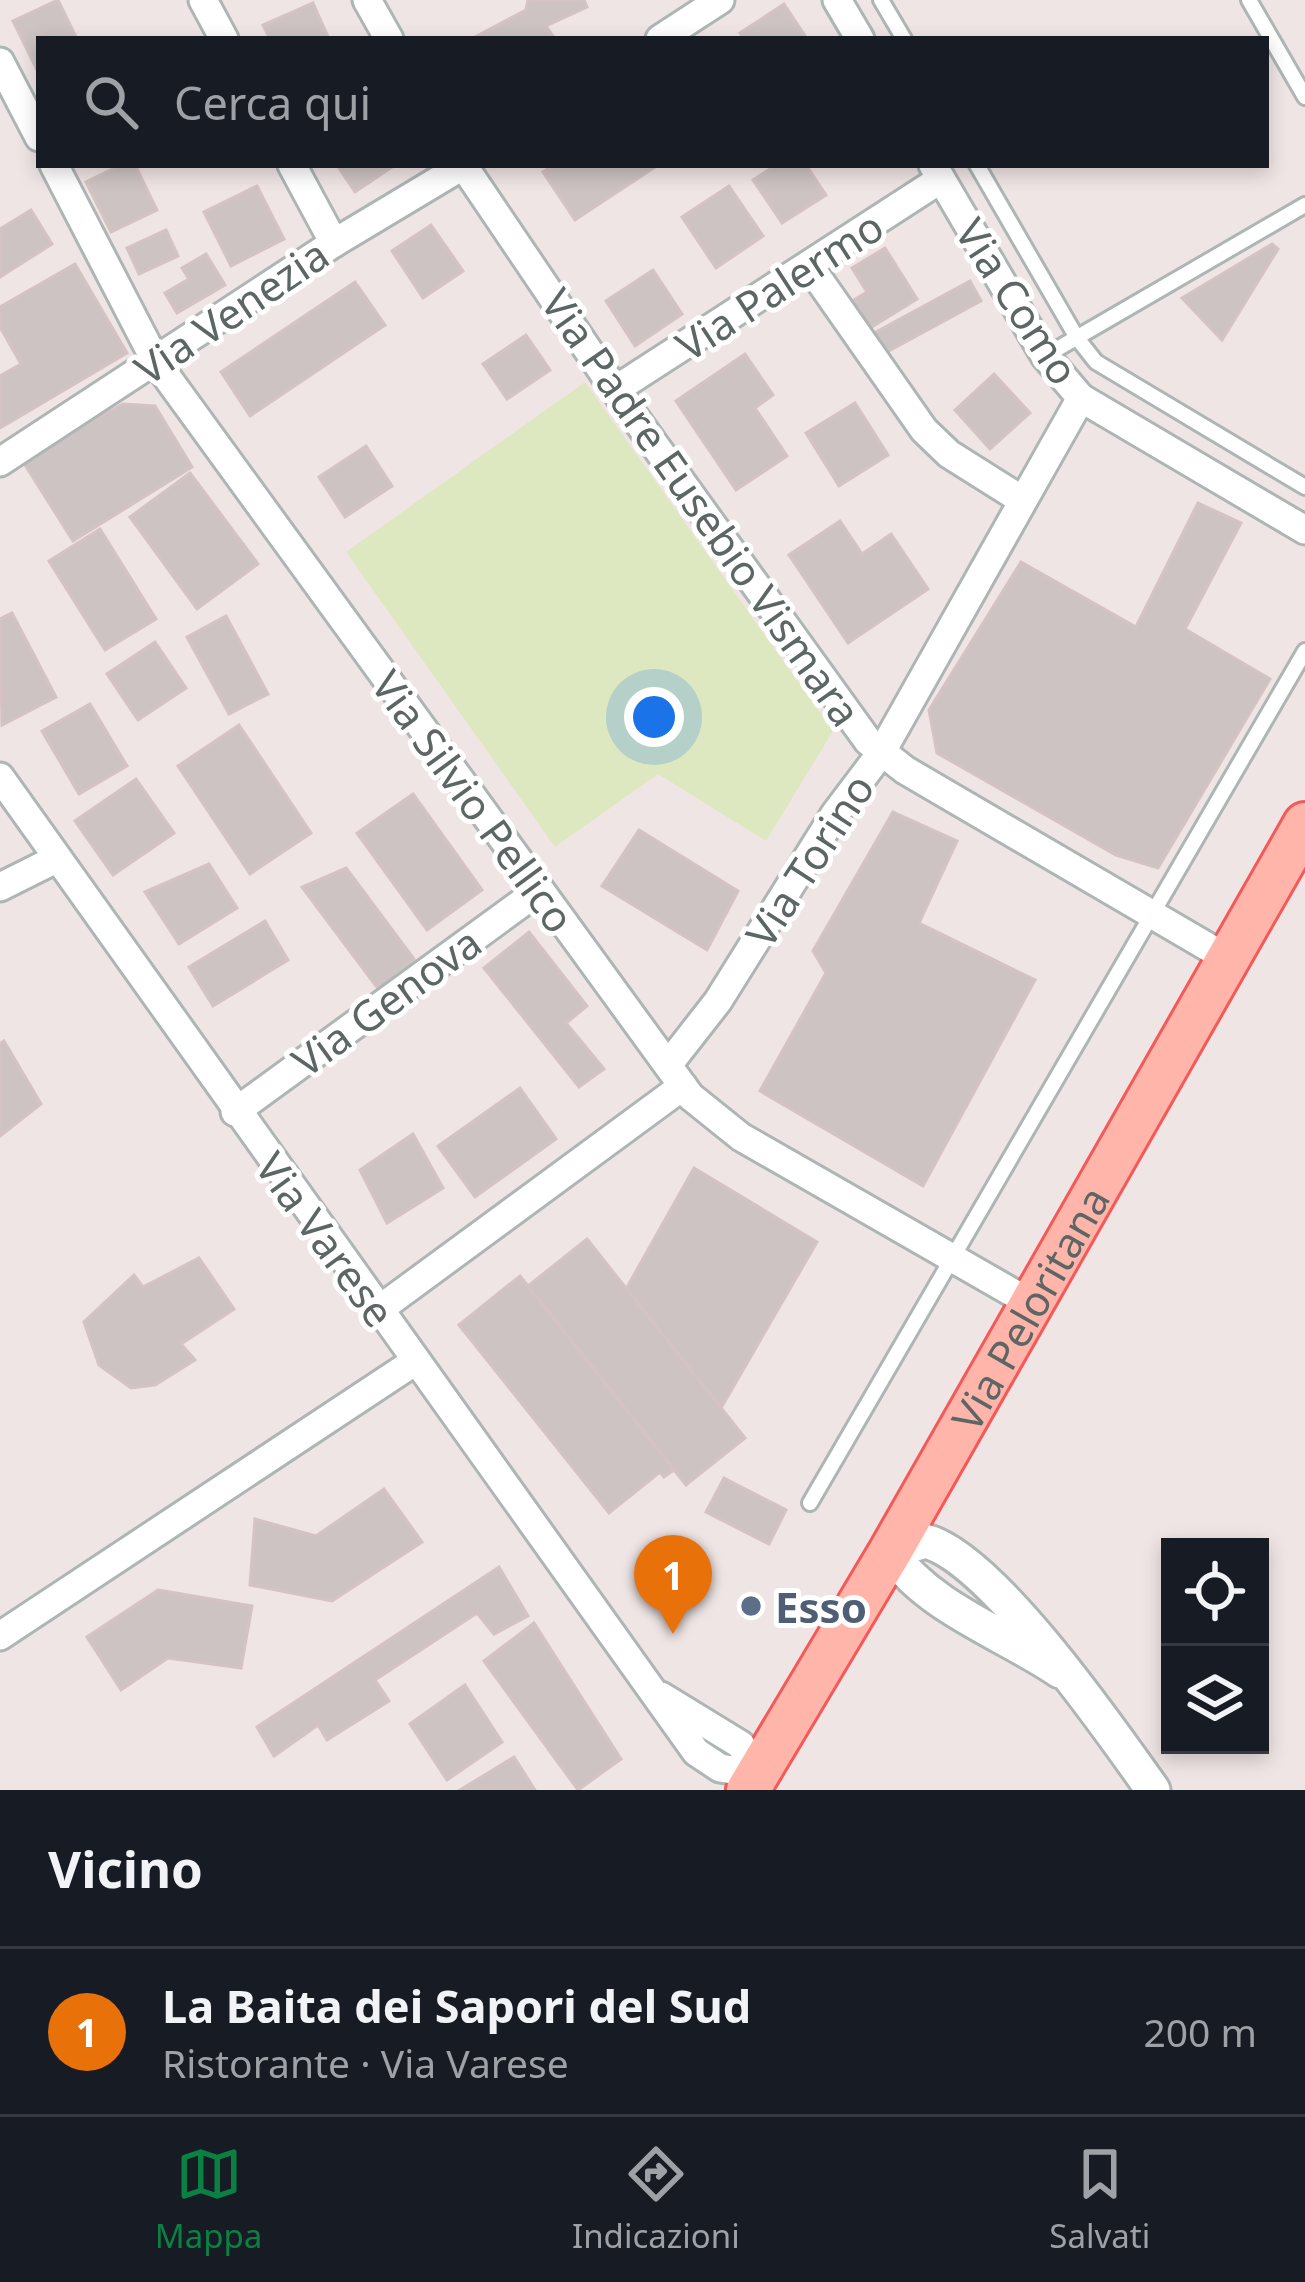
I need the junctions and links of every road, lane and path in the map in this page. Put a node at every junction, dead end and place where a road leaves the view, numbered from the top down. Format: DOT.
graph roads {
  1 [pos="203,0"];
  2 [pos="367,0"];
  3 [pos="720,0"];
  4 [pos="837,0"];
  5 [pos="881,0"];
  6 [pos="1249,0"];
  7 [pos="222,36"];
  8 [pos="387,36"];
  9 [pos="665,36"];
  10 [pos="858,36"];
  11 [pos="902,36"];
  12 [pos="0,62"];
  13 [pos="1305,97"];
  14 [pos="36,130"];
  15 [pos="56,168"];
  16 [pos="294,168"];
  17 [pos="459,168"];
  18 [pos="466,168"];
  19 [pos="978,168"];
  20 [pos="937,172"];
  21 [pos="1305,205"];
  22 [pos="334,243"];
  23 [pos="810,267"];
  24 [pos="1077,338"];
  25 [pos="1045,356"];
  26 [pos="156,362"];
  27 [pos="615,390"];
  28 [pos="1081,398"];
  29 [pos="0,461"];
  30 [pos="1305,487"];
  31 [pos="1022,500"];
  32 [pos="1305,530"];
  33 [pos="1305,650"];
  34 [pos="881,753"];
  35 [pos="0,777"];
  36 [pos="1305,824"];
  37 [pos="54,860"];
  38 [pos="0,887"];
  39 [pos="538,891"];
  40 [pos="1152,915"];
  41 [pos="1226,957"];
  42 [pos="675,1076"];
  43 [pos="235,1112"];
  44 [pos="955,1262"];
  45 [pos="1029,1302"];
  46 [pos="377,1311"];
  47 [pos="414,1362"];
  48 [pos="810,1503"];
  49 [pos="890,1552"];
  50 [pos="0,1636"];
  51 [pos="1060,1671"];
  52 [pos="753,1782"];
  53 [pos="1153,1790"];
  1 -- 7 [label="street"];
  2 -- 8 [label="street"];
  3 -- 9 [label="street"];
  4 -- 10 [label="street"];
  5 -- 11 [label="lane"];
  6 -- 13 [label="lane"];
  12 -- 14 [label="street"];
  15 -- 26 [label="street, Via Silvio Pellico"];
  16 -- 22 [label="street"];
  17 -- 22 [label="street, Via Venezia"];
  18 -- 27 [label="street, Via Padre Eusebio Vismara"];
  19 -- 24 [label="lane"];
  20 -- 23 [label="street, Via Palermo"];
  20 -- 25 [label="street, Via Como"];
  21 -- 24 [label="lane"];
  22 -- 26 [label="street, Via Venezia"];
  23 -- 27 [label="street, Via Palermo"];
  23 -- 31 [label="street"];
  24 -- 25 [label="lane"];
  24 -- 30 [label="lane"];
  25 -- 28 [label="street, Via Como"];
  26 -- 29 [label="street, Via Venezia"];
  26 -- 39 [label="street, Via Silvio Pellico"];
  27 -- 34 [label="street, Via Padre Eusebio Vismara"];
  28 -- 31 [label="street, Via Torino"];
  28 -- 32 [label="street, Via Como"];
  31 -- 34 [label="street, Via Torino"];
  33 -- 40 [label="lane"];
  34 -- 40 [label="street, Via Padre Eusebio Vismara"];
  34 -- 42 [label="street, Via Torino"];
  35 -- 37 [label="street, Via Varese"];
  36 -- 41 [label="main road, Via Peloritana"];
  37 -- 38 [label="street"];
  37 -- 43 [label="street, Via Varese"];
  39 -- 42 [label="street, Via Silvio Pellico"];
  39 -- 43 [label="street, Via Genova"];
  40 -- 41 [label="street, Via Padre Eusebio Vismara"];
  40 -- 44 [label="lane"];
  41 -- 45 [label="main road, Via Peloritana"];
  42 -- 44 [label="street, Via Silvio Pellico"];
  42 -- 46 [label="street, Via Torino"];
  43 -- 46 [label="street, Via Varese"];
  44 -- 45 [label="street, Via Silvio Pellico"];
  44 -- 48 [label="lane"];
  45 -- 49 [label="main road, Via Peloritana"];
  46 -- 47 [label="street, Via Varese"];
  47 -- 50 [label="street"];
  47 -- 52 [label="street, Via Varese"];
  49 -- 51 [label="street"];
  49 -- 51 [label="street"];
  49 -- 52 [label="main road, Via Peloritana"];
  51 -- 53 [label="street"];
}
